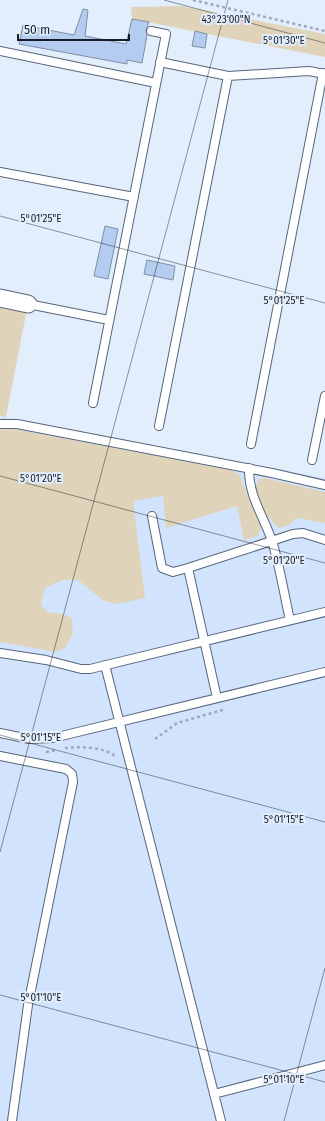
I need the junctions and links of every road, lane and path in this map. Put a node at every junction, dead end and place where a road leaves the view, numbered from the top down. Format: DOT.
graph roads {
  1 [pos="193,0"];
  2 [pos="151,31"];
  3 [pos="325,31"];
  4 [pos="0,51"];
  5 [pos="160,62"];
  6 [pos="324,74"];
  7 [pos="228,76"];
  8 [pos="156,83"];
  9 [pos="0,172"];
  10 [pos="134,197"];
  11 [pos="0,298"];
  12 [pos="28,304"];
  13 [pos="109,320"];
  14 [pos="325,396"];
  15 [pos="93,403"];
  16 [pos="0,424"];
  17 [pos="159,426"];
  18 [pos="251,444"];
  19 [pos="312,460"];
  20 [pos="249,468"];
  21 [pos="325,485"];
  22 [pos="152,516"];
  23 [pos="325,540"];
  24 [pos="272,541"];
  25 [pos="188,568"];
  26 [pos="325,612"];
  27 [pos="290,620"];
  28 [pos="204,641"];
  29 [pos="0,653"];
  30 [pos="105,665"];
  31 [pos="325,672"];
  32 [pos="217,698"];
  33 [pos="229,708"];
  34 [pos="121,722"];
  35 [pos="0,733"];
  36 [pos="155,739"];
  37 [pos="0,756"];
  38 [pos="325,1065"];
  39 [pos="214,1094"];
  40 [pos="12,1121"];
  41 [pos="221,1121"];
  1 -- 3 [label="path"];
  2 -- 5 [label="lane"];
  4 -- 8 [label="lane"];
  5 -- 7 [label="lane"];
  5 -- 8 [label="lane"];
  6 -- 7 [label="lane"];
  6 -- 18 [label="lane"];
  7 -- 17 [label="lane"];
  8 -- 10 [label="lane"];
  9 -- 10 [label="lane"];
  10 -- 13 [label="lane"];
  11 -- 12 [label="street"];
  12 -- 13 [label="lane"];
  13 -- 15 [label="lane"];
  14 -- 19 [label="lane"];
  16 -- 20 [label="lane"];
  20 -- 21 [label="lane"];
  20 -- 24 [label="lane"];
  22 -- 25 [label="lane"];
  23 -- 24 [label="lane"];
  24 -- 25 [label="lane"];
  24 -- 27 [label="lane"];
  25 -- 28 [label="lane"];
  26 -- 27 [label="lane"];
  27 -- 28 [label="lane"];
  28 -- 30 [label="lane"];
  28 -- 32 [label="lane"];
  29 -- 30 [label="lane"];
  30 -- 34 [label="lane"];
  31 -- 32 [label="lane"];
  32 -- 34 [label="lane"];
  33 -- 36 [label="path"];
  34 -- 35 [label="lane"];
  34 -- 39 [label="lane"];
  37 -- 40 [label="lane"];
  38 -- 39 [label="lane"];
  39 -- 41 [label="lane"];
}
